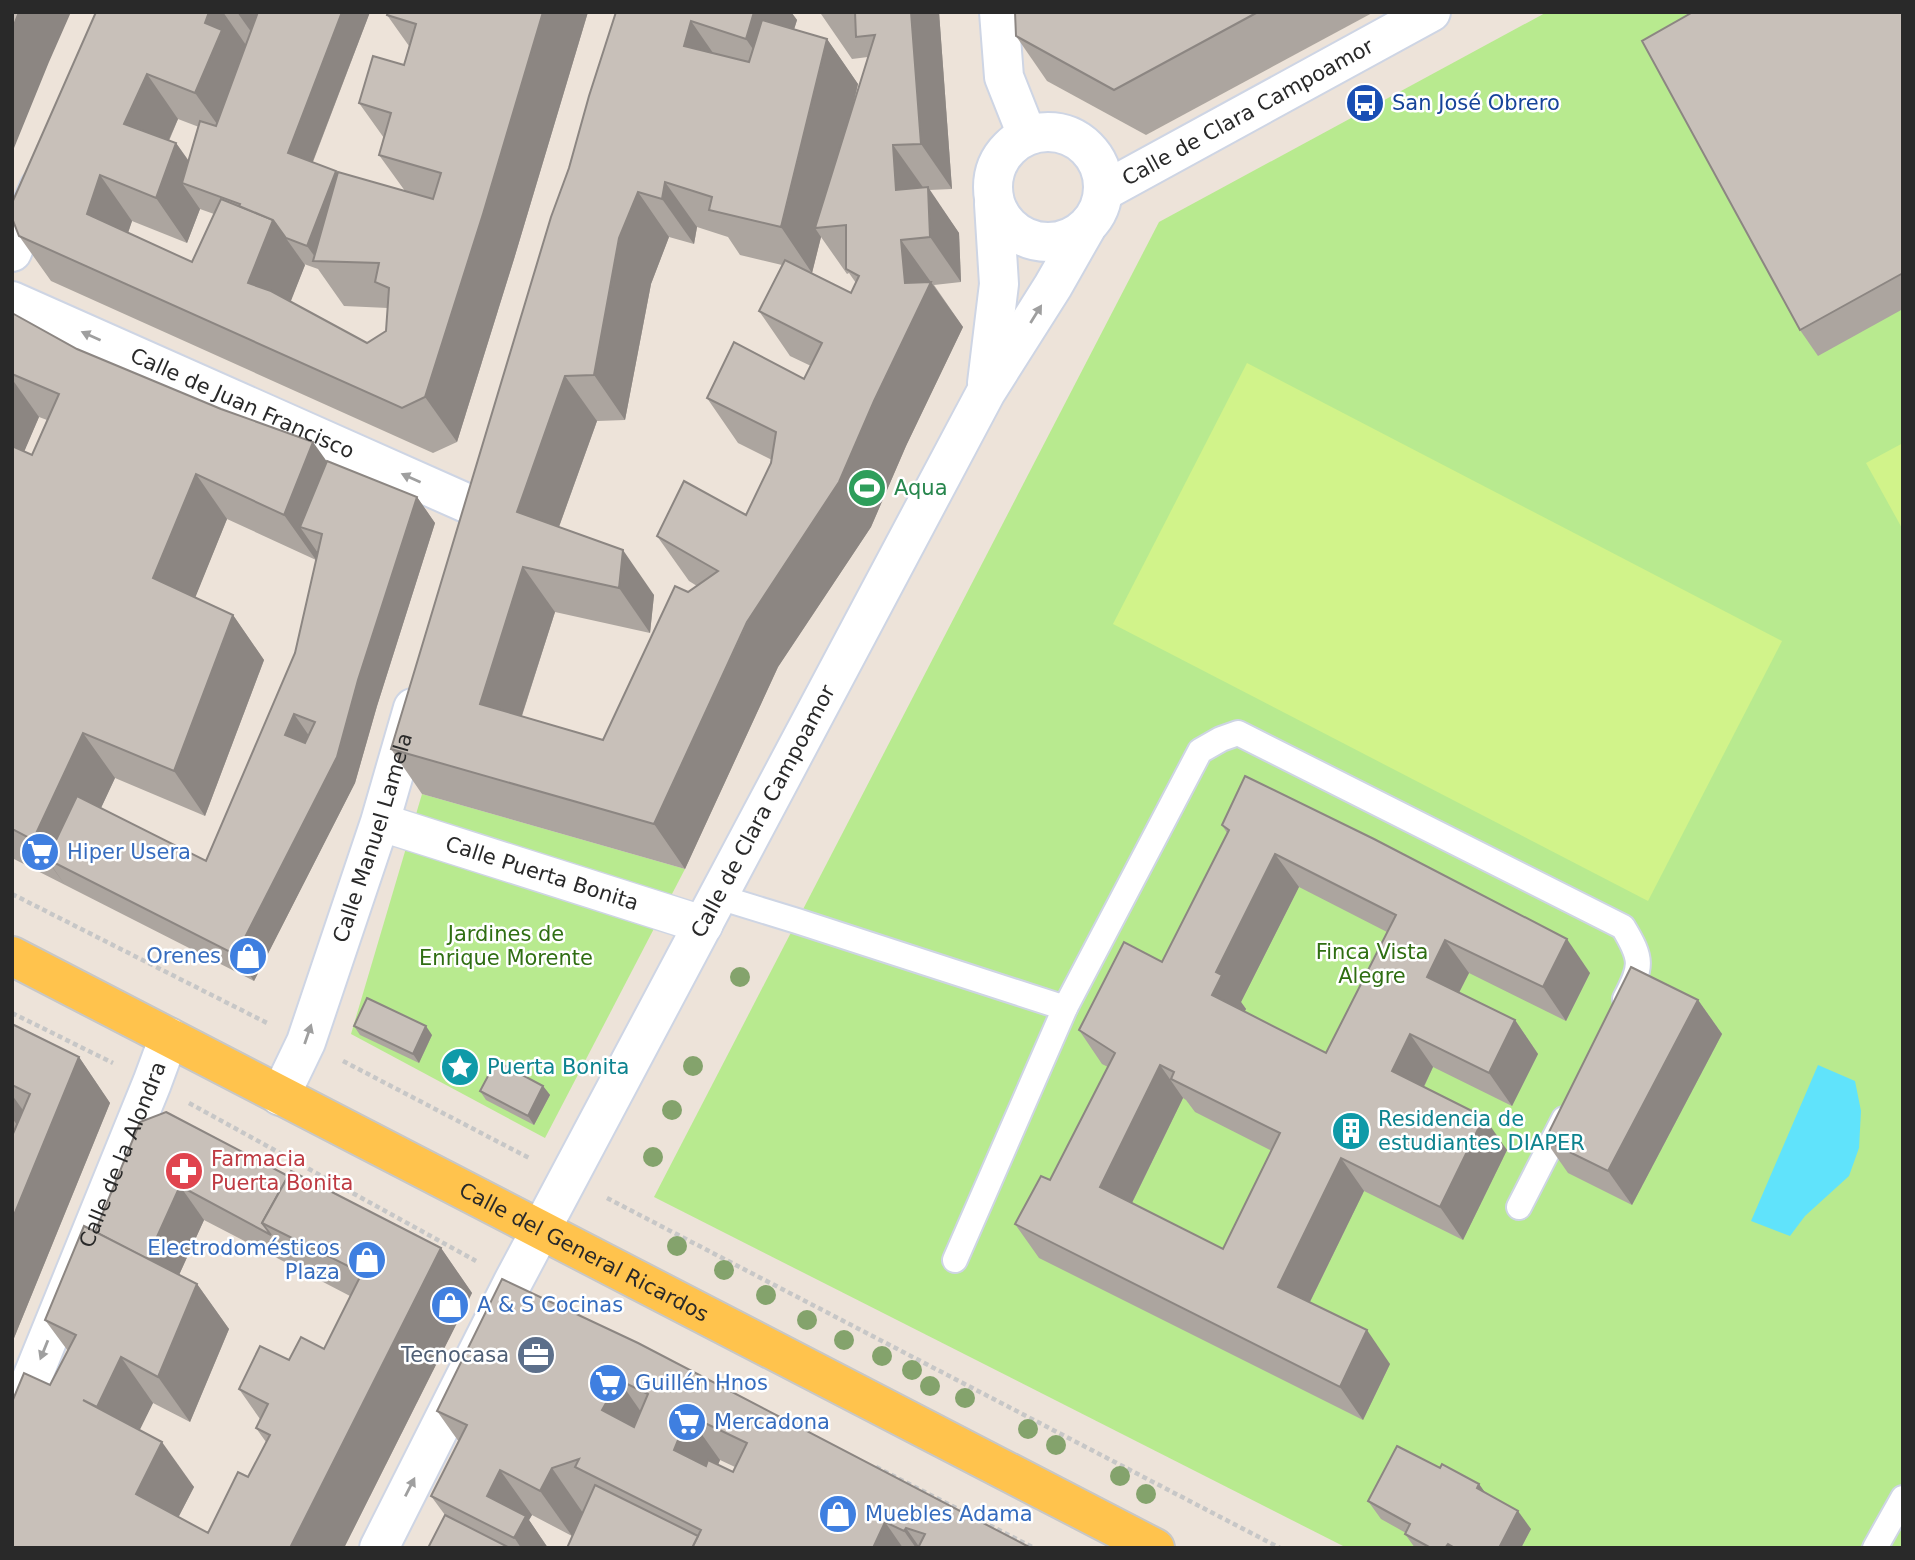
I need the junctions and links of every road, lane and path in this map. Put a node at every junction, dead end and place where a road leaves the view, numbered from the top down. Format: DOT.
graph roads {
  1 [pos="999,12"];
  2 [pos="1431,12"];
  3 [pos="1027,135"];
  4 [pos="55,151"];
  5 [pos="1104,191"];
  6 [pos="994,204"];
  7 [pos="1086,228"];
  8 [pos="12,252"];
  9 [pos="12,301"];
  10 [pos="986,392"];
  11 [pos="461,545"];
  12 [pos="422,677"];
  13 [pos="380,822"];
  14 [pos="12,894"];
  15 [pos="711,911"];
  16 [pos="12,956"];
  17 [pos="1065,1008"];
  18 [pos="12,1013"];
  19 [pos="1614,1021"];
  20 [pos="169,1037"];
  21 [pos="306,1042"];
  22 [pos="120,1067"];
  23 [pos="1576,1095"];
  24 [pos="280,1096"];
  25 [pos="188,1102"];
  26 [pos="568,1179"];
  27 [pos="1519,1207"];
  28 [pos="541,1230"];
  29 [pos="955,1260"];
  30 [pos="481,1264"];
  31 [pos="548,1300"];
  32 [pos="586,1319"];
  33 [pos="12,1427"];
  34 [pos="872,1465"];
  35 [pos="1903,1498"];
  36 [pos="1148,1546"];
  37 [pos="379,1548"];
  38 [pos="1034,1548"];
  39 [pos="1280,1548"];
  40 [pos="1875,1548"];
  1 -- 3 [label="street"];
  2 -- 5 [label="street, Calle de Clara Campoamor"];
  3 -- 5 [label="street"];
  3 -- 6 [label="street"];
  4 -- 8 [label="street"];
  5 -- 7 [label="street"];
  6 -- 7 [label="street"];
  6 -- 10 [label="street, Calle de Clara Campoamor"];
  10 -- 7 [label="street, Calle de Clara Campoamor, one-way"];
  11 -- 9 [label="street, Calle de Juan Francisco, one-way"];
  10 -- 15 [label="street, Calle de Clara Campoamor"];
  12 -- 13 [label="street, Calle Manuel Lamela"];
  13 -- 15 [label="street, Calle Puerta Bonita"];
  21 -- 13 [label="street, Calle Manuel Lamela, one-way"];
  14 -- 21 [label="path"];
  15 -- 17 [label="lane"];
  15 -- 26 [label="street, Calle de Clara Campoamor"];
  16 -- 20 [label="main road, Calle del General Ricardos"];
  17 -- 19 [label="lane"];
  17 -- 29 [label="lane"];
  18 -- 22 [label="path"];
  20 -- 24 [label="main road, Calle del General Ricardos"];
  20 -- 33 [label="street, Calle de la Alondra, one-way"];
  21 -- 24 [label="street, Calle Manuel Lamela"];
  21 -- 26 [label="path"];
  23 -- 27 [label="lane"];
  24 -- 28 [label="main road, Calle del General Ricardos"];
  25 -- 30 [label="path"];
  26 -- 28 [label="street, Calle de Clara Campoamor"];
  26 -- 39 [label="path"];
  28 -- 36 [label="main road, Calle del General Ricardos"];
  37 -- 28 [label="street, Calle de Clara Campoamor, one-way"];
  31 -- 32 [label="path"];
  34 -- 38 [label="path"];
  35 -- 40 [label="lane"];
}
